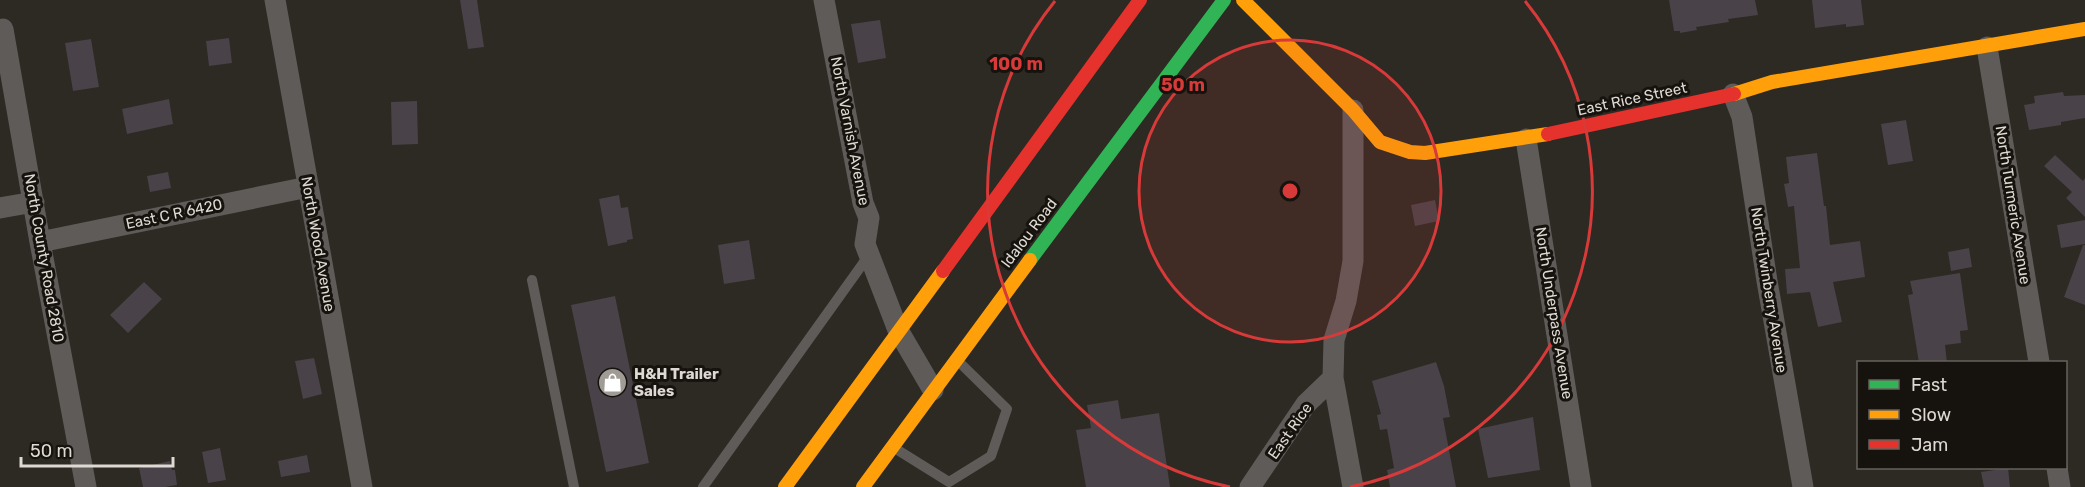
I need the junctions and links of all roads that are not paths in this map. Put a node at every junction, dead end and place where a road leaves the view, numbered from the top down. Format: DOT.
graph roads {
  1 [pos="275,0"];
  2 [pos="824,0"];
  3 [pos="1140,0"];
  4 [pos="1224,0"];
  5 [pos="1243,0"];
  6 [pos="3,28"];
  7 [pos="2085,29"];
  8 [pos="1987,47"];
  9 [pos="1733,94"];
  10 [pos="1353,110"];
  11 [pos="1526,139"];
  12 [pos="308,187"];
  13 [pos="34,202"];
  14 [pos="0,208"];
  15 [pos="40,242"];
  16 [pos="869,255"];
  17 [pos="532,280"];
  18 [pos="898,330"];
  19 [pos="956,358"];
  20 [pos="2040,361"];
  21 [pos="1333,378"];
  22 [pos="933,390"];
  23 [pos="892,447"];
  24 [pos="2057,469"];
  25 [pos="950,484"];
  26 [pos="86,487"];
  27 [pos="362,487"];
  28 [pos="574,487"];
  29 [pos="703,487"];
  30 [pos="785,487"];
  31 [pos="863,487"];
  32 [pos="1250,487"];
  33 [pos="1353,487"];
  34 [pos="1581,487"];
  35 [pos="1803,487"];
  36 [pos="2060,487"];
  1 -- 12 [label="street, North Wood Avenue"];
  2 -- 16 [label="street, North Varnish Avenue"];
  3 -- 18 [label="main road"];
  4 -- 19 [label="main road, Idalou Road"];
  5 -- 10 [label="main road, East Rice Street"];
  6 -- 13 [label="street, North County Road 2810"];
  7 -- 8 [label="main road, East Rice Street"];
  8 -- 9 [label="main road, East Rice Street"];
  8 -- 20 [label="street, North Turmeric Avenue"];
  9 -- 11 [label="main road, East Rice Street"];
  9 -- 35 [label="street, North Twinberry Avenue"];
  10 -- 11 [label="main road, East Rice Street"];
  10 -- 21 [label="street"];
  11 -- 34 [label="street, North Underpass Avenue"];
  12 -- 15 [label="street, East C R 6420"];
  12 -- 27 [label="street, North Wood Avenue"];
  13 -- 14 [label="street"];
  13 -- 15 [label="street, North County Road 2810"];
  15 -- 26 [label="street, North County Road 2810"];
  16 -- 18 [label="street, North Varnish Avenue"];
  16 -- 29 [label="lane"];
  17 -- 28 [label="lane"];
  18 -- 22 [label="street, North Varnish Avenue"];
  18 -- 30 [label="main road"];
  19 -- 22 [label="main road, Idalou Road"];
  19 -- 25 [label="lane"];
  21 -- 32 [label="street, East Rice"];
  21 -- 33 [label="street"];
  22 -- 23 [label="main road, Idalou Road"];
  23 -- 25 [label="lane"];
  23 -- 31 [label="main road, Idalou Road"];
  24 -- 36 [label="street"];
}
